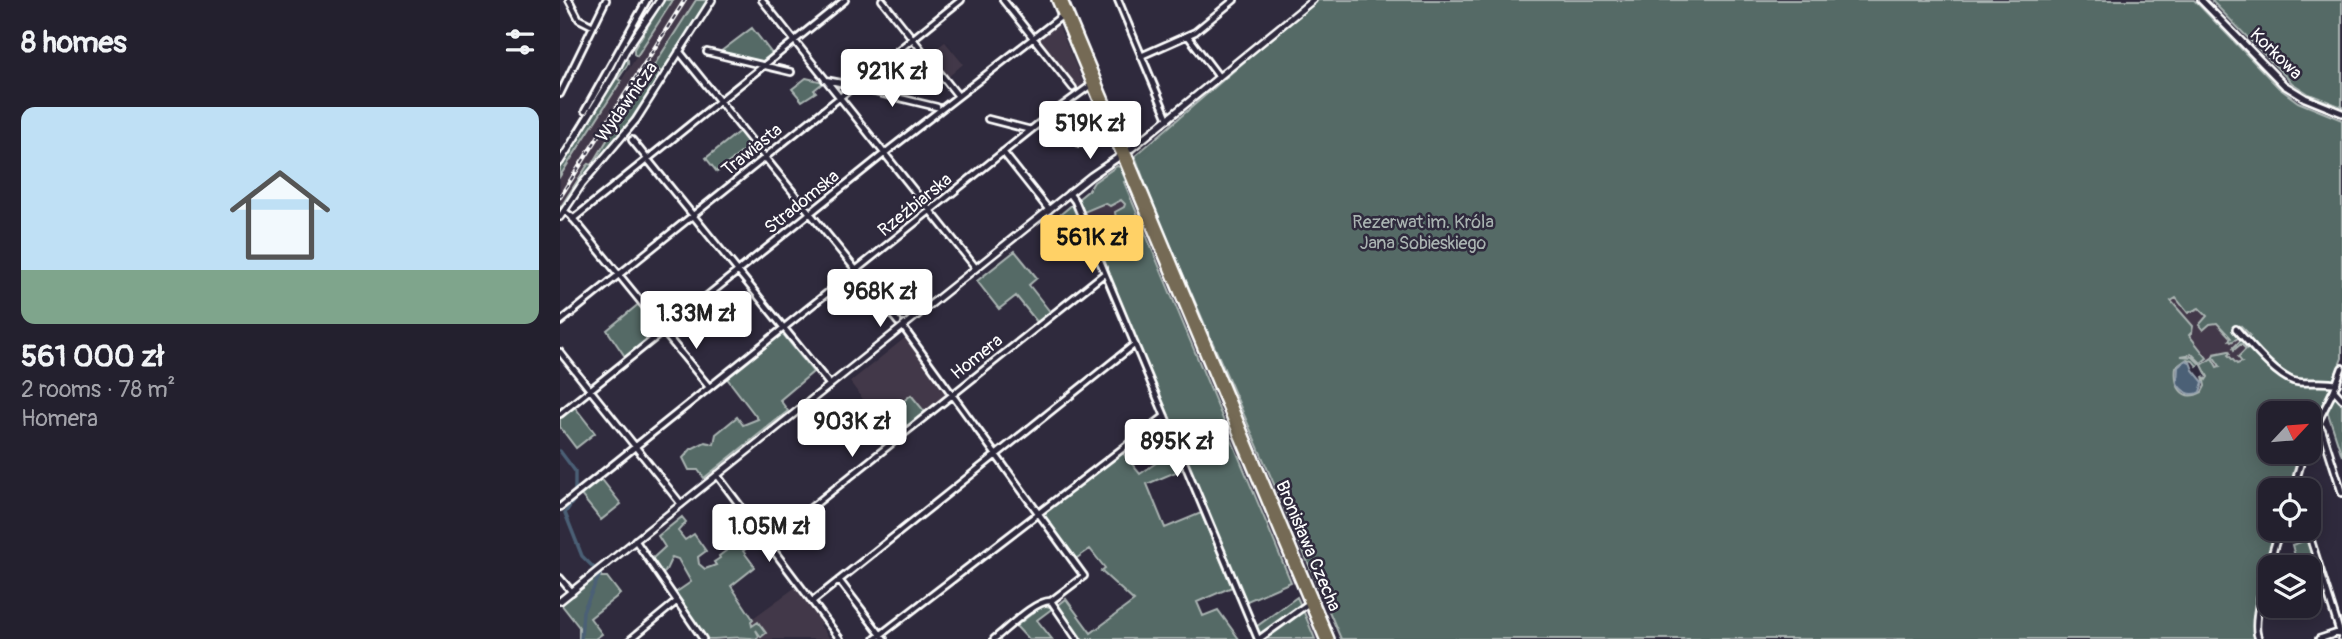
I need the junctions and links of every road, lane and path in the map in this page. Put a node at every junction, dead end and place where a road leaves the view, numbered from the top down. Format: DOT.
graph roads {
  1 [pos="569,0"];
  2 [pos="606,0"];
  3 [pos="648,0"];
  4 [pos="660,0"];
  5 [pos="712,0"];
  6 [pos="762,0"];
  7 [pos="845,0"];
  8 [pos="882,0"];
  9 [pos="961,0"];
  10 [pos="1003,0"];
  11 [pos="1056,0"];
  12 [pos="1063,0"];
  13 [pos="1118,0"];
  14 [pos="1234,0"];
  15 [pos="1313,0"];
  16 [pos="2201,0"];
  17 [pos="1063,15"];
  18 [pos="593,26"];
  19 [pos="1188,36"];
  20 [pos="1032,37"];
  21 [pos="913,39"];
  22 [pos="795,41"];
  23 [pos="679,51"];
  24 [pos="707,52"];
  25 [pos="1141,56"];
  26 [pos="764,65"];
  27 [pos="792,72"];
  28 [pos="1219,77"];
  29 [pos="824,79"];
  30 [pos="841,83"];
  31 [pos="1091,85"];
  32 [pos="853,86"];
  33 [pos="1073,88"];
  34 [pos="560,94"];
  35 [pos="958,96"];
  36 [pos="839,98"];
  37 [pos="721,100"];
  38 [pos="939,108"];
  39 [pos="1059,108"];
  40 [pos="585,111"];
  41 [pos="2342,113"];
  42 [pos="1168,118"];
  43 [pos="988,119"];
  44 [pos="1031,130"];
  45 [pos="632,140"];
  46 [pos="1079,143"];
  47 [pos="1003,152"];
  48 [pos="885,154"];
  49 [pos="1123,154"];
  50 [pos="766,157"];
  51 [pos="647,159"];
  52 [pos="560,162"];
  53 [pos="1069,193"];
  54 [pos="1049,210"];
  55 [pos="930,211"];
  56 [pos="811,213"];
  57 [pos="562,214"];
  58 [pos="693,215"];
  59 [pos="573,219"];
  60 [pos="976,268"];
  61 [pos="856,270"];
  62 [pos="738,271"];
  63 [pos="1105,273"];
  64 [pos="618,274"];
  65 [pos="560,322"];
  66 [pos="900,325"];
  67 [pos="783,328"];
  68 [pos="2236,329"];
  69 [pos="663,331"];
  70 [pos="1135,344"];
  71 [pos="560,352"];
  72 [pos="2342,368"];
  73 [pos="2337,384"];
  74 [pos="830,385"];
  75 [pos="709,387"];
  76 [pos="590,390"];
  77 [pos="2334,390"];
  78 [pos="953,395"];
  79 [pos="2342,399"];
  80 [pos="560,414"];
  81 [pos="2321,415"];
  82 [pos="1164,416"];
  83 [pos="2321,429"];
  84 [pos="635,447"];
  85 [pos="996,455"];
  86 [pos="717,475"];
  87 [pos="2342,493"];
  88 [pos="561,504"];
  89 [pos="681,504"];
  90 [pos="1038,514"];
  91 [pos="635,540"];
  92 [pos="2276,541"];
  93 [pos="2311,541"];
  94 [pos="768,542"];
  95 [pos="560,578"];
  96 [pos="839,580"];
  97 [pos="572,592"];
  98 [pos="560,601"];
  99 [pos="813,601"];
  100 [pos="1051,601"];
  101 [pos="677,602"];
  102 [pos="1311,602"];
  103 [pos="2340,632"];
  104 [pos="882,637"];
  105 [pos="2258,637"];
  106 [pos="631,639"];
  107 [pos="703,639"];
  108 [pos="840,639"];
  109 [pos="875,639"];
  110 [pos="994,639"];
  111 [pos="1077,639"];
  112 [pos="1258,639"];
  113 [pos="1324,639"];
  114 [pos="1330,639"];
  115 [pos="2319,639"];
  116 [pos="2342,639"];
  1 -- 18 [label="street"];
  2 -- 18 [label="street"];
  3 -- 40 [label="street"];
  4 -- 52 [label="street"];
  5 -- 23 [label="street, Wydawnicza"];
  6 -- 22 [label="street"];
  7 -- 22 [label="street"];
  8 -- 21 [label="street"];
  9 -- 21 [label="street, Trawiasta"];
  10 -- 20 [label="street"];
  11 -- 17 [label="main road, Bronisława Czecha"];
  12 -- 49 [label="main road, Bronisława Czecha"];
  13 -- 25 [label="street"];
  14 -- 19 [label="street"];
  15 -- 28 [label="street"];
  16 -- 41 [label="street, Korkowa"];
  17 -- 20 [label="street, Stradomska"];
  17 -- 31 [label="main road, Bronisława Czecha"];
  18 -- 34 [label="street"];
  19 -- 25 [label="street"];
  19 -- 28 [label="street"];
  20 -- 33 [label="street"];
  20 -- 35 [label="street, Stradomska"];
  21 -- 32 [label="street, Trawiasta"];
  21 -- 35 [label="street"];
  22 -- 26 [label="street"];
  22 -- 29 [label="street"];
  23 -- 37 [label="street"];
  23 -- 57 [label="street, Wydawnicza"];
  24 -- 26 [label="street"];
  25 -- 42 [label="street"];
  26 -- 27 [label="street"];
  26 -- 37 [label="street"];
  28 -- 42 [label="street"];
  29 -- 30 [label="street"];
  29 -- 36 [label="street"];
  31 -- 39 [label="street, Rzeźbiarska"];
  31 -- 49 [label="main road, Bronisława Czecha"];
  32 -- 36 [label="street, Trawiasta"];
  32 -- 38 [label="street"];
  35 -- 38 [label="street, Stradomska"];
  36 -- 48 [label="street"];
  36 -- 50 [label="street, Trawiasta"];
  37 -- 50 [label="street"];
  37 -- 51 [label="street"];
  38 -- 48 [label="street, Stradomska"];
  39 -- 44 [label="street, Rzeźbiarska"];
  39 -- 46 [label="street"];
  42 -- 49 [label="street"];
  43 -- 44 [label="street"];
  44 -- 47 [label="street, Rzeźbiarska"];
  45 -- 51 [label="street"];
  47 -- 54 [label="street"];
  47 -- 55 [label="street, Rzeźbiarska"];
  48 -- 55 [label="street"];
  48 -- 56 [label="street, Stradomska"];
  49 -- 53 [label="street"];
  49 -- 102 [label="main road, Bronisława Czecha"];
  50 -- 56 [label="street"];
  50 -- 58 [label="street, Trawiasta"];
  51 -- 58 [label="street"];
  51 -- 59 [label="street"];
  53 -- 54 [label="street"];
  53 -- 63 [label="street"];
  54 -- 60 [label="street"];
  55 -- 60 [label="street"];
  55 -- 61 [label="street, Rzeźbiarska"];
  56 -- 61 [label="street"];
  56 -- 62 [label="street, Stradomska"];
  57 -- 59 [label="street"];
  58 -- 62 [label="street"];
  58 -- 64 [label="street, Trawiasta"];
  59 -- 64 [label="street"];
  60 -- 66 [label="street"];
  61 -- 66 [label="street"];
  61 -- 67 [label="street, Rzeźbiarska"];
  62 -- 67 [label="street"];
  62 -- 69 [label="street, Stradomska"];
  63 -- 70 [label="street"];
  63 -- 78 [label="street, Homera"];
  64 -- 65 [label="street, Trawiasta"];
  64 -- 69 [label="street"];
  66 -- 74 [label="street"];
  66 -- 78 [label="street"];
  67 -- 74 [label="street"];
  67 -- 75 [label="street, Rzeźbiarska"];
  68 -- 73 [label="street"];
  69 -- 75 [label="street"];
  69 -- 76 [label="street, Stradomska"];
  70 -- 82 [label="street"];
  70 -- 85 [label="street"];
  71 -- 76 [label="street"];
  72 -- 73 [label="street"];
  73 -- 77 [label="street"];
  74 -- 86 [label="street"];
  75 -- 84 [label="street, Rzeźbiarska"];
  76 -- 80 [label="street, Stradomska"];
  76 -- 84 [label="street"];
  77 -- 79 [label="street"];
  77 -- 81 [label="street"];
  78 -- 85 [label="street"];
  78 -- 94 [label="street, Homera"];
  82 -- 90 [label="street"];
  82 -- 112 [label="street"];
  83 -- 87 [label="street"];
  84 -- 88 [label="street, Rzeźbiarska"];
  84 -- 89 [label="street"];
  85 -- 90 [label="street"];
  85 -- 96 [label="street"];
  86 -- 89 [label="street"];
  86 -- 94 [label="street"];
  89 -- 91 [label="street"];
  90 -- 100 [label="street"];
  90 -- 104 [label="street"];
  91 -- 97 [label="street"];
  91 -- 101 [label="street"];
  92 -- 105 [label="street"];
  93 -- 103 [label="street"];
  94 -- 99 [label="street"];
  95 -- 97 [label="street"];
  96 -- 99 [label="street"];
  96 -- 104 [label="street"];
  97 -- 98 [label="street"];
  99 -- 108 [label="street"];
  100 -- 110 [label="street"];
  100 -- 111 [label="street"];
  101 -- 106 [label="street"];
  101 -- 107 [label="street"];
  102 -- 112 [label="street"];
  102 -- 113 [label="main road, Bronisława Czecha"];
  102 -- 114 [label="main road, Bronisława Czecha"];
  103 -- 115 [label="street"];
  103 -- 116 [label="street"];
  104 -- 109 [label="street"];
}
